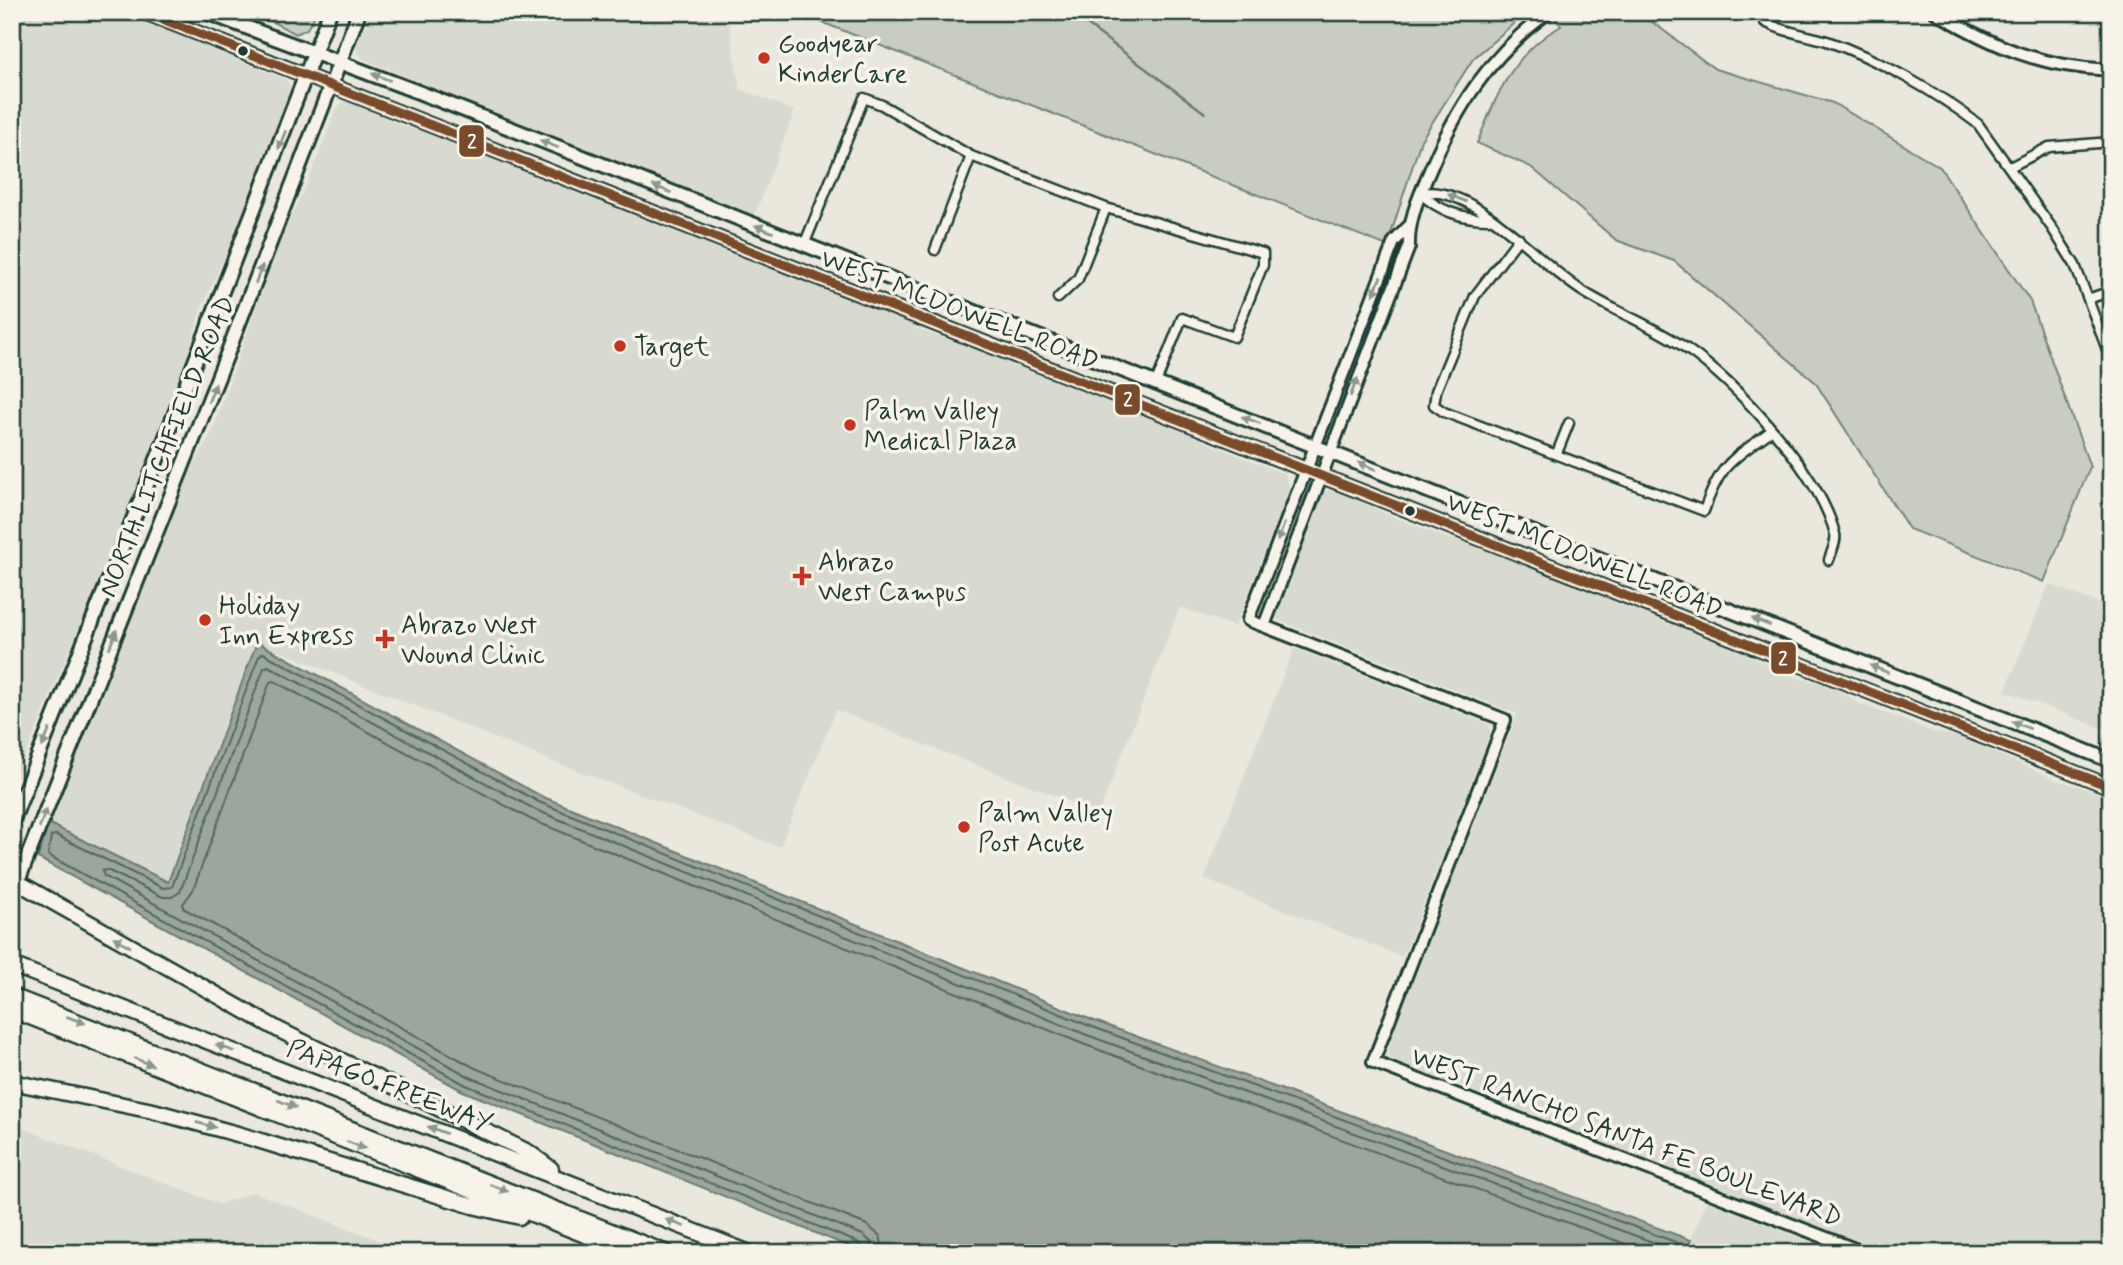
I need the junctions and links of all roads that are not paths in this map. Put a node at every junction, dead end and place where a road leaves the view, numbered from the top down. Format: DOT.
graph roads {
  1 [pos="144,12"];
  2 [pos="206,12"];
  3 [pos="330,12"];
  4 [pos="359,12"];
  5 [pos="1549,12"];
  6 [pos="1766,12"];
  7 [pos="1935,12"];
  8 [pos="315,52"];
  9 [pos="340,62"];
  10 [pos="2111,70"];
  11 [pos="306,76"];
  12 [pos="331,86"];
  13 [pos="2111,142"];
  14 [pos="971,156"];
  15 [pos="2010,167"];
  16 [pos="612,169"];
  17 [pos="1420,193"];
  18 [pos="604,194"];
  19 [pos="1106,208"];
  20 [pos="1489,219"];
  21 [pos="1408,227"];
  22 [pos="1519,238"];
  23 [pos="804,245"];
  24 [pos="935,250"];
  25 [pos="2111,291"];
  26 [pos="1058,298"];
  27 [pos="2088,299"];
  28 [pos="2111,360"];
  29 [pos="1156,383"];
  30 [pos="1569,423"];
  31 [pos="1772,430"];
  32 [pos="1314,445"];
  33 [pos="1330,451"];
  34 [pos="1557,453"];
  35 [pos="1305,468"];
  36 [pos="1322,475"];
  37 [pos="1829,560"];
  38 [pos="1264,626"];
  39 [pos="1824,647"];
  40 [pos="1815,670"];
  41 [pos="2111,761"];
  42 [pos="2111,787"];
  43 [pos="12,822"];
  44 [pos="15,880"];
  45 [pos="12,896"];
  46 [pos="12,965"];
  47 [pos="12,996"];
  48 [pos="12,1010"];
  49 [pos="12,1082"];
  50 [pos="569,1182"];
  51 [pos="570,1229"];
  52 [pos="631,1253"];
  53 [pos="667,1253"];
  54 [pos="750,1253"];
  55 [pos="1865,1253"];
  1 -- 11 [label="main road, WEST MCDOWELL ROAD"];
  2 -- 8 [label="main road, WEST MCDOWELL ROAD"];
  3 -- 8 [label="main road, NORTH LITCHFIELD ROAD"];
  4 -- 9 [label="main road, NORTH LITCHFIELD ROAD"];
  5 -- 17 [label="street"];
  6 -- 15 [label="street"];
  7 -- 10 [label="street"];
  8 -- 9 [label="main road, WEST MCDOWELL ROAD"];
  8 -- 11 [label="main road, NORTH LITCHFIELD ROAD"];
  9 -- 12 [label="main road, NORTH LITCHFIELD ROAD"];
  16 -- 9 [label="main road, WEST MCDOWELL ROAD, one-way"];
  11 -- 12 [label="main road, WEST MCDOWELL ROAD"];
  11 -- 43 [label="main road, NORTH LITCHFIELD ROAD, one-way"];
  12 -- 18 [label="main road, WEST MCDOWELL ROAD"];
  44 -- 12 [label="main road, NORTH LITCHFIELD ROAD, one-way"];
  13 -- 15 [label="street"];
  14 -- 19 [label="street"];
  14 -- 23 [label="street"];
  14 -- 24 [label="street"];
  15 -- 27 [label="street"];
  16 -- 18 [label="main road"];
  23 -- 16 [label="main road, WEST MCDOWELL ROAD, one-way"];
  17 -- 20 [label="street"];
  20 -- 17 [label="street, one-way"];
  17 -- 21 [label="street"];
  18 -- 35 [label="main road, WEST MCDOWELL ROAD"];
  19 -- 26 [label="street"];
  19 -- 29 [label="street"];
  20 -- 22 [label="street"];
  21 -- 32 [label="street, one-way"];
  33 -- 21 [label="street, one-way"];
  22 -- 31 [label="street"];
  22 -- 34 [label="street"];
  23 -- 29 [label="main road, WEST MCDOWELL ROAD"];
  25 -- 27 [label="street"];
  27 -- 28 [label="street"];
  32 -- 29 [label="main road, WEST MCDOWELL ROAD, one-way"];
  30 -- 34 [label="street"];
  31 -- 34 [label="street"];
  31 -- 37 [label="street"];
  32 -- 33 [label="main road, WEST MCDOWELL ROAD"];
  32 -- 35 [label="street"];
  33 -- 36 [label="street"];
  39 -- 33 [label="main road, WEST MCDOWELL ROAD, one-way"];
  35 -- 36 [label="main road, WEST MCDOWELL ROAD"];
  35 -- 38 [label="street, one-way"];
  36 -- 38 [label="street"];
  36 -- 40 [label="main road, WEST MCDOWELL ROAD"];
  38 -- 55 [label="street, WEST RANCHO SANTA FE BOULEVARD"];
  39 -- 40 [label="main road"];
  41 -- 39 [label="main road, WEST MCDOWELL ROAD, one-way"];
  40 -- 42 [label="main road, WEST MCDOWELL ROAD"];
  44 -- 45 [label="main road, NORTH LITCHFIELD ROAD"];
  50 -- 44 [label="highway, one-way"];
  50 -- 46 [label="highway, PAPAGO FREEWAY, one-way"];
  47 -- 53 [label="highway, one-way"];
  48 -- 51 [label="highway, one-way"];
  49 -- 51 [label="highway, one-way"];
  54 -- 50 [label="highway, PAPAGO FREEWAY, one-way"];
  51 -- 52 [label="highway"];
}
